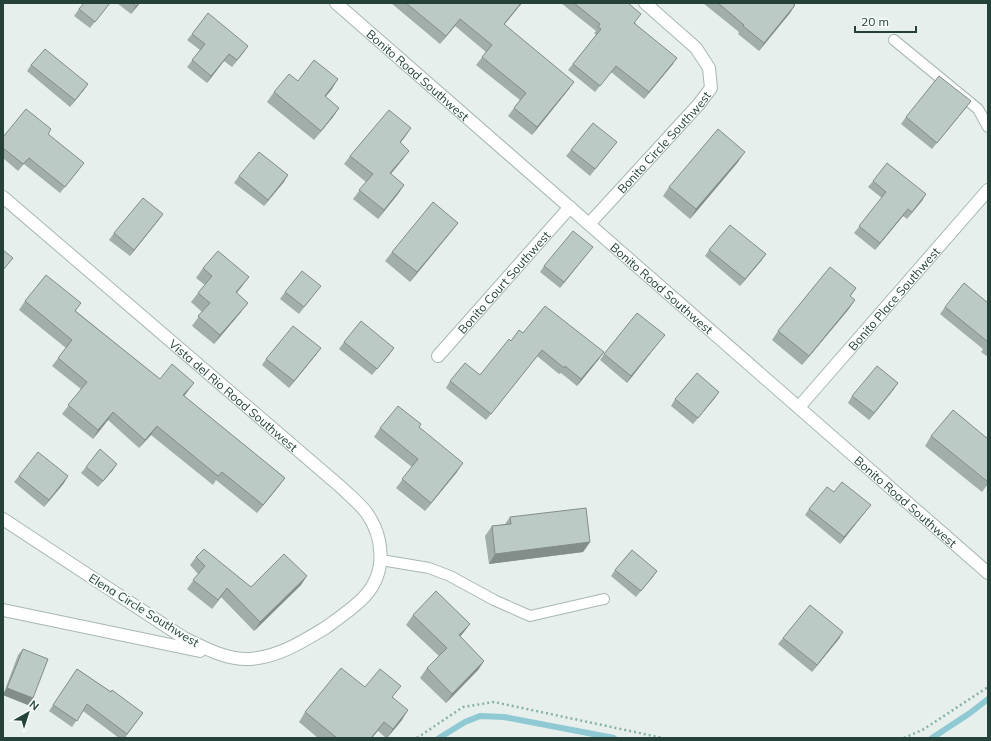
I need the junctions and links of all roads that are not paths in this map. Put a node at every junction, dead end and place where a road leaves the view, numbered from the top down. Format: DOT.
graph roads {
  1 [pos="336,3"];
  2 [pos="645,3"];
  3 [pos="894,40"];
  4 [pos="988,127"];
  5 [pos="988,190"];
  6 [pos="3,197"];
  7 [pos="570,207"];
  8 [pos="589,224"];
  9 [pos="438,356"];
  10 [pos="798,407"];
  11 [pos="3,519"];
  12 [pos="381,560"];
  13 [pos="988,573"];
  14 [pos="604,600"];
  15 [pos="3,610"];
  16 [pos="337,619"];
  17 [pos="230,657"];
  1 -- 7 [label="street, Bonito Road Southwest"];
  2 -- 8 [label="street, Bonito Circle Southwest"];
  3 -- 4 [label="lane"];
  5 -- 10 [label="street, Bonito Place Southwest"];
  6 -- 12 [label="street, Vista del Rio Road Southwest"];
  7 -- 8 [label="street, Bonito Road Southwest"];
  7 -- 9 [label="street, Bonito Court Southwest"];
  8 -- 10 [label="street, Bonito Road Southwest"];
  10 -- 13 [label="street, Bonito Road Southwest"];
  11 -- 17 [label="street, Elena Circle Southwest"];
  12 -- 14 [label="lane"];
  12 -- 16 [label="street, Vista del Rio Road Southwest"];
  15 -- 17 [label="street"];
  16 -- 17 [label="street, Elena Circle Southwest"];
}
